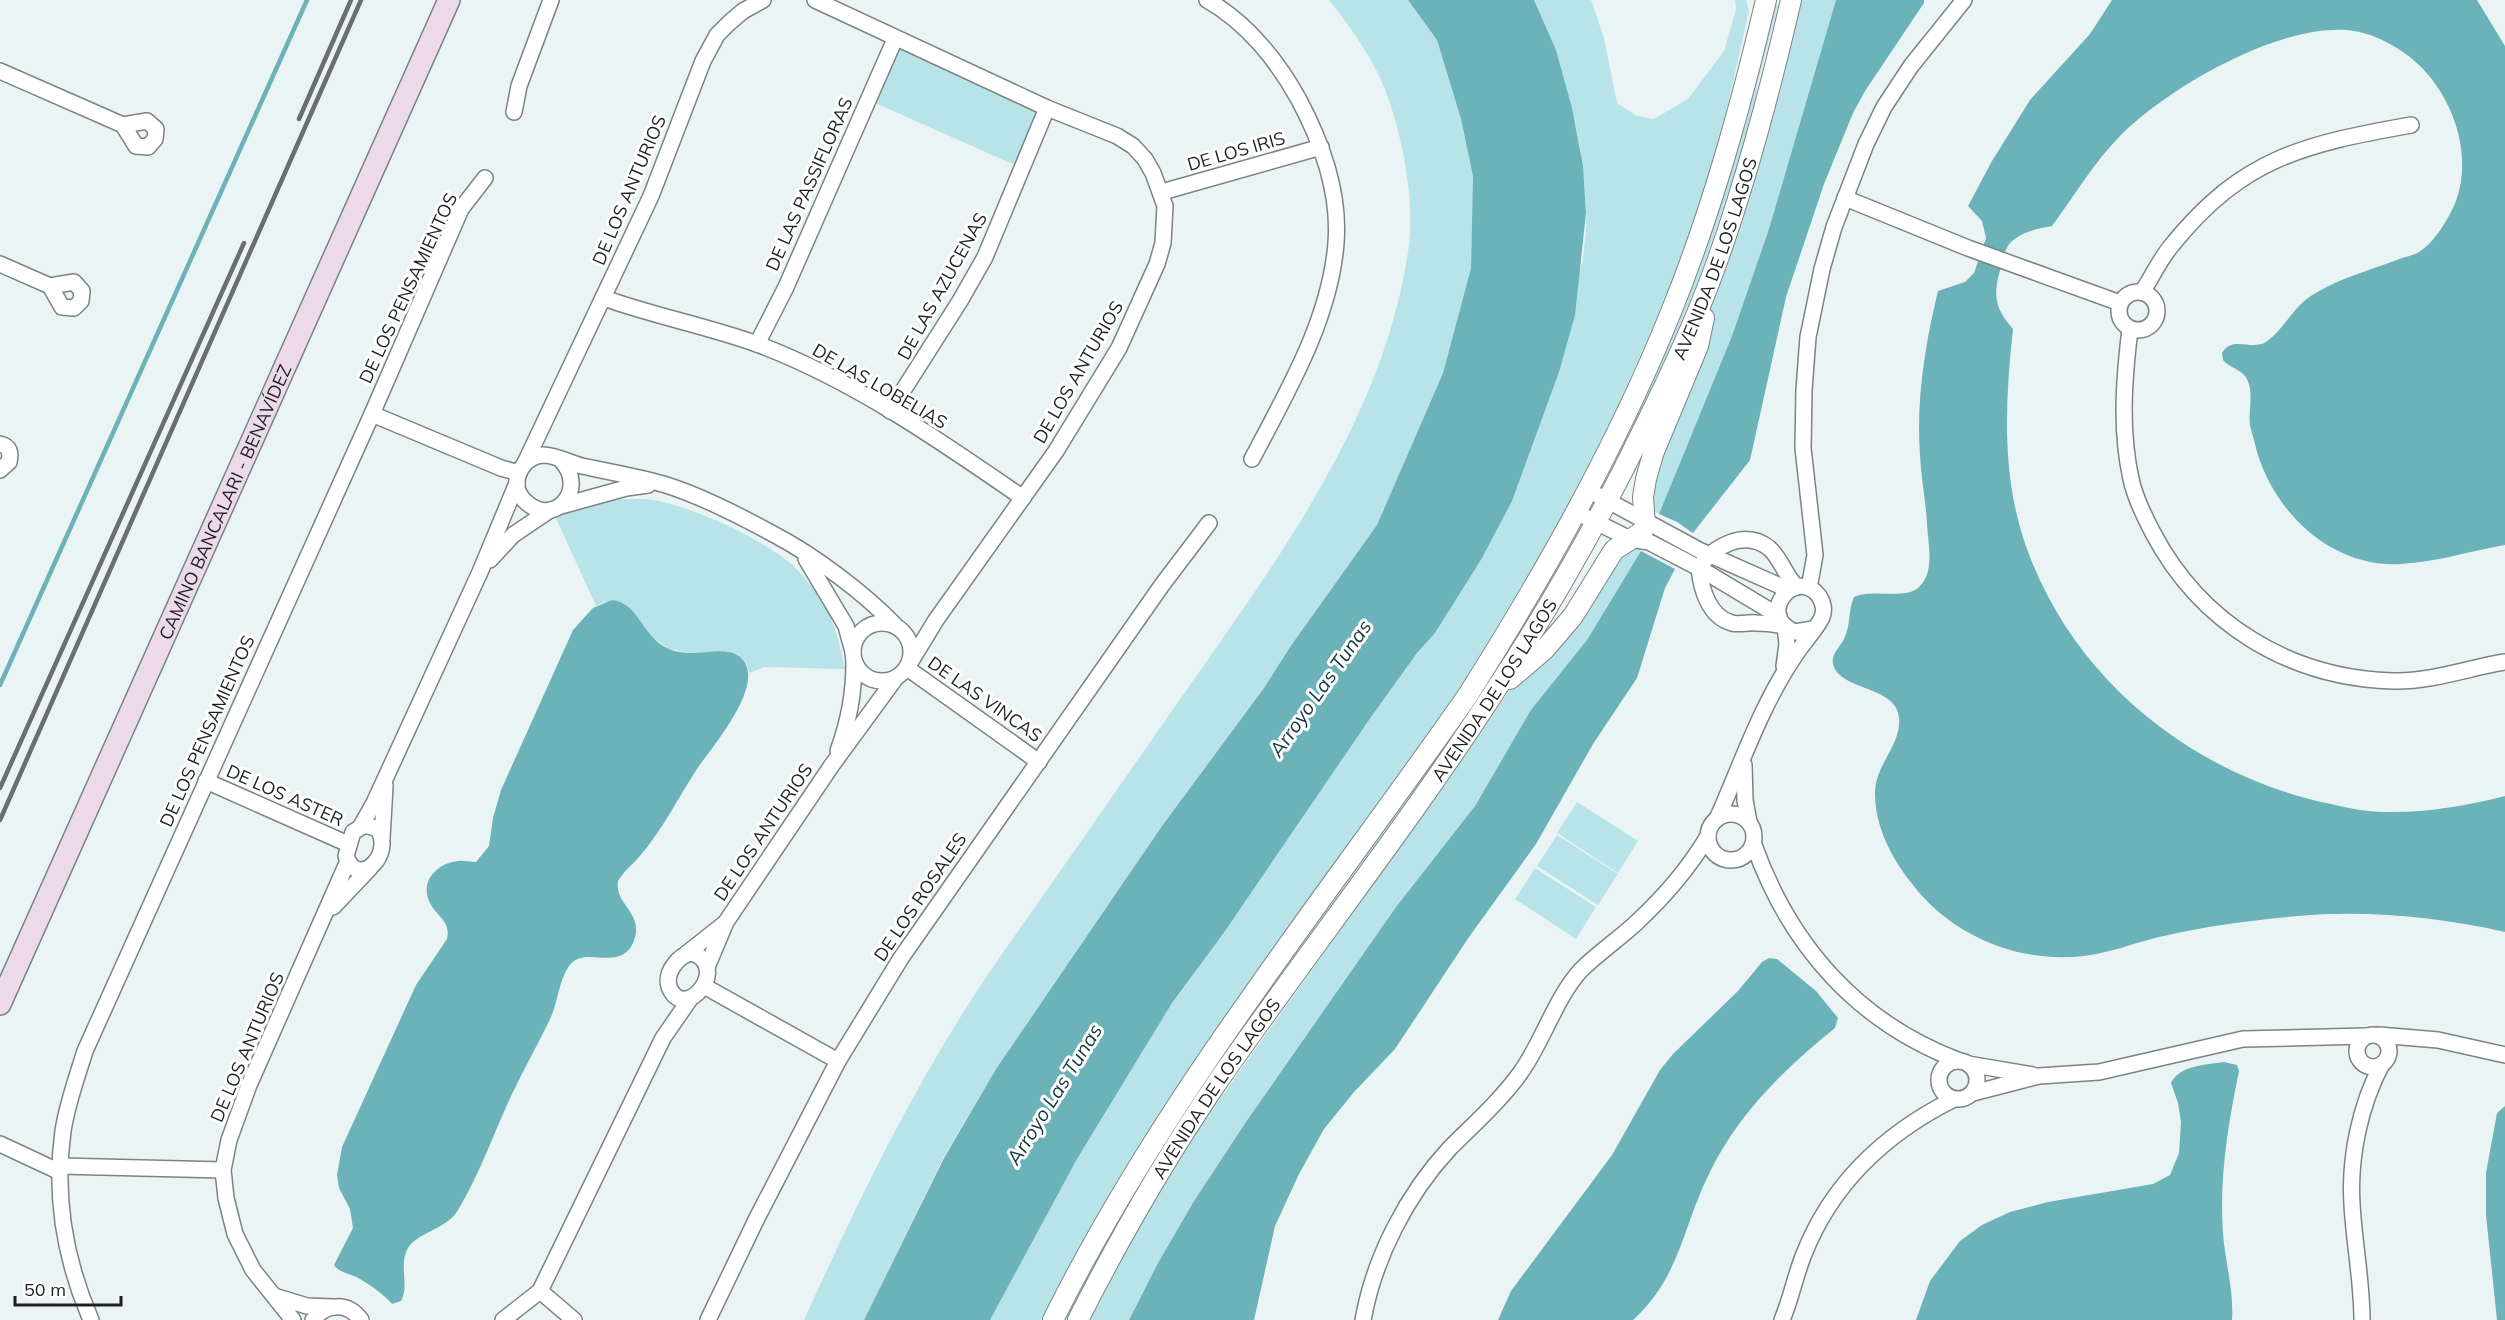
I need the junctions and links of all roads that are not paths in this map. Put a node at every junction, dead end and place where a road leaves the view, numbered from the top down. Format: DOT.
graph roads {
  1 [pos="449,0"];
  2 [pos="551,0"];
  3 [pos="761,0"];
  4 [pos="815,0"];
  5 [pos="1207,0"];
  6 [pos="1766,0"];
  7 [pos="1791,0"];
  8 [pos="1964,0"];
  9 [pos="895,39"];
  10 [pos="0,71"];
  11 [pos="1047,108"];
  12 [pos="514,112"];
  13 [pos="2411,124"];
  14 [pos="123,125"];
  15 [pos="1321,147"];
  16 [pos="485,178"];
  17 [pos="1161,192"];
  18 [pos="1845,198"];
  19 [pos="0,264"];
  20 [pos="1713,274"];
  21 [pos="50,286"];
  22 [pos="2142,292"];
  23 [pos="604,298"];
  24 [pos="2120,303"];
  25 [pos="2130,329"];
  26 [pos="757,344"];
  27 [pos="548,410"];
  28 [pos="891,411"];
  29 [pos="372,414"];
  30 [pos="0,444"];
  31 [pos="557,458"];
  32 [pos="1252,459"];
  33 [pos="0,470"];
  34 [pos="520,473"];
  35 [pos="663,484"];
  36 [pos="1588,490"];
  37 [pos="1023,498"];
  38 [pos="1608,501"];
  39 [pos="555,508"];
  40 [pos="1576,512"];
  41 [pos="1596,522"];
  42 [pos="1209,523"];
  43 [pos="1650,524"];
  44 [pos="1640,540"];
  45 [pos="800,549"];
  46 [pos="1703,552"];
  47 [pos="1696,567"];
  48 [pos="480,572"];
  49 [pos="1798,588"];
  50 [pos="936,620"];
  51 [pos="1782,621"];
  52 [pos="898,628"];
  53 [pos="1812,629"];
  54 [pos="853,657"];
  55 [pos="2505,662"];
  56 [pos="909,665"];
  57 [pos="1781,675"];
  58 [pos="895,679"];
  59 [pos="1494,693"];
  60 [pos="1743,761"];
  61 [pos="1039,762"];
  62 [pos="832,765"];
  63 [pos="386,774"];
  64 [pos="206,781"];
  65 [pos="1717,819"];
  66 [pos="1749,822"];
  67 [pos="362,826"];
  68 [pos="1708,836"];
  69 [pos="382,837"];
  70 [pos="348,844"];
  71 [pos="1754,845"];
  72 [pos="1720,857"];
  73 [pos="1738,859"];
  74 [pos="348,861"];
  75 [pos="1693,862"];
  76 [pos="373,865"];
  77 [pos="1764,872"];
  78 [pos="326,916"];
  79 [pos="726,922"];
  80 [pos="686,954"];
  81 [pos="707,967"];
  82 [pos="668,983"];
  83 [pos="704,986"];
  84 [pos="690,999"];
  85 [pos="0,1004"];
  86 [pos="2332,1036"];
  87 [pos="2372,1036"];
  88 [pos="663,1038"];
  89 [pos="2412,1038"];
  90 [pos="1927,1048"];
  91 [pos="2505,1055"];
  92 [pos="2359,1059"];
  93 [pos="838,1061"];
  94 [pos="2385,1061"];
  95 [pos="1964,1062"];
  96 [pos="1940,1073"];
  97 [pos="2039,1076"];
  98 [pos="1941,1089"];
  99 [pos="2370,1090"];
  100 [pos="1973,1093"];
  101 [pos="1954,1099"];
  102 [pos="1929,1112"];
  103 [pos="0,1144"];
  104 [pos="60,1169"];
  105 [pos="223,1170"];
  106 [pos="540,1291"];
  107 [pos="271,1295"];
  108 [pos="332,1307"];
  109 [pos="91,1320"];
  110 [pos="294,1320"];
  111 [pos="313,1320"];
  112 [pos="361,1320"];
  113 [pos="504,1320"];
  114 [pos="574,1320"];
  115 [pos="708,1320"];
  116 [pos="1053,1320"];
  117 [pos="1078,1320"];
  118 [pos="1363,1320"];
  119 [pos="1782,1320"];
  120 [pos="2362,1320"];
  1 -- 85 [label="main road, CAMINO BANCALARI - BENAVÍDEZ"];
  2 -- 12 [label="street"];
  3 -- 23 [label="street, DE LOS ANTURIOS"];
  4 -- 9 [label="street, DE LOS ANTURIOS"];
  5 -- 15 [label="street"];
  6 -- 36 [label="street, AVENIDA DE LOS LAGOS"];
  7 -- 20 [label="street, AVENIDA DE LOS LAGOS"];
  8 -- 18 [label="street"];
  9 -- 11 [label="street, DE LOS ANTURIOS"];
  9 -- 26 [label="street, DE LAS PASSIFLORAS"];
  10 -- 14 [label="street"];
  11 -- 17 [label="street, DE LOS ANTURIOS"];
  11 -- 28 [label="street, DE LAS AZUCENAS"];
  13 -- 22 [label="street"];
  15 -- 17 [label="street, DE LOS IRIS"];
  15 -- 32 [label="street"];
  16 -- 29 [label="street, DE LOS PENSAMIENTOS"];
  17 -- 37 [label="street, DE LOS ANTURIOS"];
  18 -- 24 [label="street"];
  18 -- 49 [label="street"];
  19 -- 21 [label="street"];
  20 -- 38 [label="street, AVENIDA DE LOS LAGOS"];
  20 -- 43 [label="street"];
  22 -- 24 [label="street"];
  22 -- 25 [label="street"];
  23 -- 26 [label="street, DE LAS LOBELIAS"];
  23 -- 27 [label="street, DE LOS ANTURIOS"];
  24 -- 25 [label="street"];
  25 -- 55 [label="street"];
  26 -- 28 [label="street, DE LAS LOBELIAS"];
  27 -- 31 [label="street"];
  27 -- 34 [label="street, DE LOS ANTURIOS"];
  28 -- 37 [label="street, DE LAS LOBELIAS"];
  29 -- 34 [label="street"];
  29 -- 64 [label="street, DE LOS PENSAMIENTOS"];
  30 -- 33 [label="street"];
  31 -- 34 [label="street"];
  31 -- 35 [label="street"];
  31 -- 39 [label="street"];
  34 -- 39 [label="street"];
  34 -- 48 [label="street, DE LOS ANTURIOS"];
  35 -- 39 [label="street"];
  35 -- 45 [label="street"];
  36 -- 38 [label="street"];
  36 -- 40 [label="street, AVENIDA DE LOS LAGOS"];
  37 -- 50 [label="street, DE LOS ANTURIOS"];
  38 -- 41 [label="street, AVENIDA DE LOS LAGOS"];
  38 -- 43 [label="street"];
  39 -- 48 [label="street"];
  40 -- 41 [label="street"];
  40 -- 116 [label="street, AVENIDA DE LOS LAGOS"];
  41 -- 44 [label="street"];
  41 -- 59 [label="street, AVENIDA DE LOS LAGOS"];
  42 -- 61 [label="street, DE LOS ROSALES"];
  43 -- 44 [label="street"];
  43 -- 46 [label="street"];
  44 -- 47 [label="street"];
  44 -- 59 [label="street"];
  45 -- 52 [label="street"];
  45 -- 54 [label="street"];
  46 -- 47 [label="street"];
  46 -- 49 [label="street"];
  46 -- 49 [label="street"];
  47 -- 51 [label="street"];
  47 -- 51 [label="street"];
  48 -- 63 [label="street"];
  49 -- 51 [label="street"];
  49 -- 53 [label="street"];
  50 -- 52 [label="street"];
  50 -- 56 [label="street, DE LOS ANTURIOS"];
  51 -- 53 [label="street"];
  51 -- 57 [label="street"];
  52 -- 54 [label="street"];
  52 -- 56 [label="street"];
  53 -- 57 [label="street"];
  54 -- 58 [label="street"];
  54 -- 62 [label="street"];
  56 -- 58 [label="street"];
  56 -- 61 [label="street, DE LAS VINCAS"];
  57 -- 60 [label="street"];
  58 -- 62 [label="street"];
  59 -- 117 [label="street, AVENIDA DE LOS LAGOS"];
  60 -- 65 [label="street"];
  60 -- 66 [label="street"];
  61 -- 93 [label="street, DE LOS ROSALES"];
  62 -- 79 [label="street, DE LOS ANTURIOS"];
  63 -- 67 [label="street"];
  63 -- 69 [label="street"];
  64 -- 70 [label="street, DE LOS ASTER"];
  64 -- 104 [label="street, DE LOS PENSAMIENTOS"];
  65 -- 66 [label="street"];
  65 -- 68 [label="street"];
  66 -- 71 [label="street"];
  67 -- 69 [label="street"];
  67 -- 70 [label="street"];
  68 -- 72 [label="street"];
  68 -- 75 [label="street"];
  69 -- 76 [label="street"];
  70 -- 74 [label="street"];
  71 -- 73 [label="street"];
  71 -- 77 [label="street"];
  72 -- 73 [label="street"];
  72 -- 75 [label="street"];
  73 -- 77 [label="street"];
  74 -- 76 [label="street"];
  74 -- 78 [label="street, DE LOS ANTURIOS"];
  75 -- 118 [label="street"];
  76 -- 78 [label="street"];
  77 -- 90 [label="street"];
  78 -- 105 [label="street, DE LOS ANTURIOS"];
  79 -- 80 [label="street"];
  79 -- 81 [label="street"];
  80 -- 81 [label="street"];
  80 -- 82 [label="street"];
  81 -- 83 [label="street"];
  82 -- 84 [label="street"];
  82 -- 88 [label="street"];
  83 -- 84 [label="street"];
  83 -- 93 [label="street"];
  84 -- 88 [label="street"];
  86 -- 87 [label="street"];
  86 -- 92 [label="street"];
  86 -- 97 [label="street"];
  87 -- 89 [label="street"];
  87 -- 92 [label="street"];
  87 -- 94 [label="street"];
  88 -- 106 [label="street"];
  89 -- 91 [label="street"];
  89 -- 94 [label="street"];
  90 -- 95 [label="street"];
  90 -- 96 [label="street"];
  92 -- 94 [label="street"];
  92 -- 99 [label="street"];
  93 -- 115 [label="street, DE LOS ROSALES"];
  94 -- 99 [label="street"];
  95 -- 96 [label="street"];
  95 -- 97 [label="street"];
  95 -- 100 [label="street"];
  96 -- 98 [label="street"];
  97 -- 100 [label="street"];
  98 -- 101 [label="street"];
  98 -- 102 [label="street"];
  99 -- 120 [label="street"];
  100 -- 101 [label="street"];
  101 -- 102 [label="street"];
  102 -- 119 [label="street"];
  103 -- 104 [label="street"];
  104 -- 105 [label="street"];
  104 -- 109 [label="street, DE LOS PENSAMIENTOS"];
  105 -- 107 [label="street, DE LOS ANTURIOS"];
  106 -- 113 [label="street"];
  106 -- 114 [label="street"];
  107 -- 108 [label="street"];
  107 -- 110 [label="street, DE LOS ANTURIOS"];
  108 -- 111 [label="street"];
  108 -- 112 [label="street"];
}
